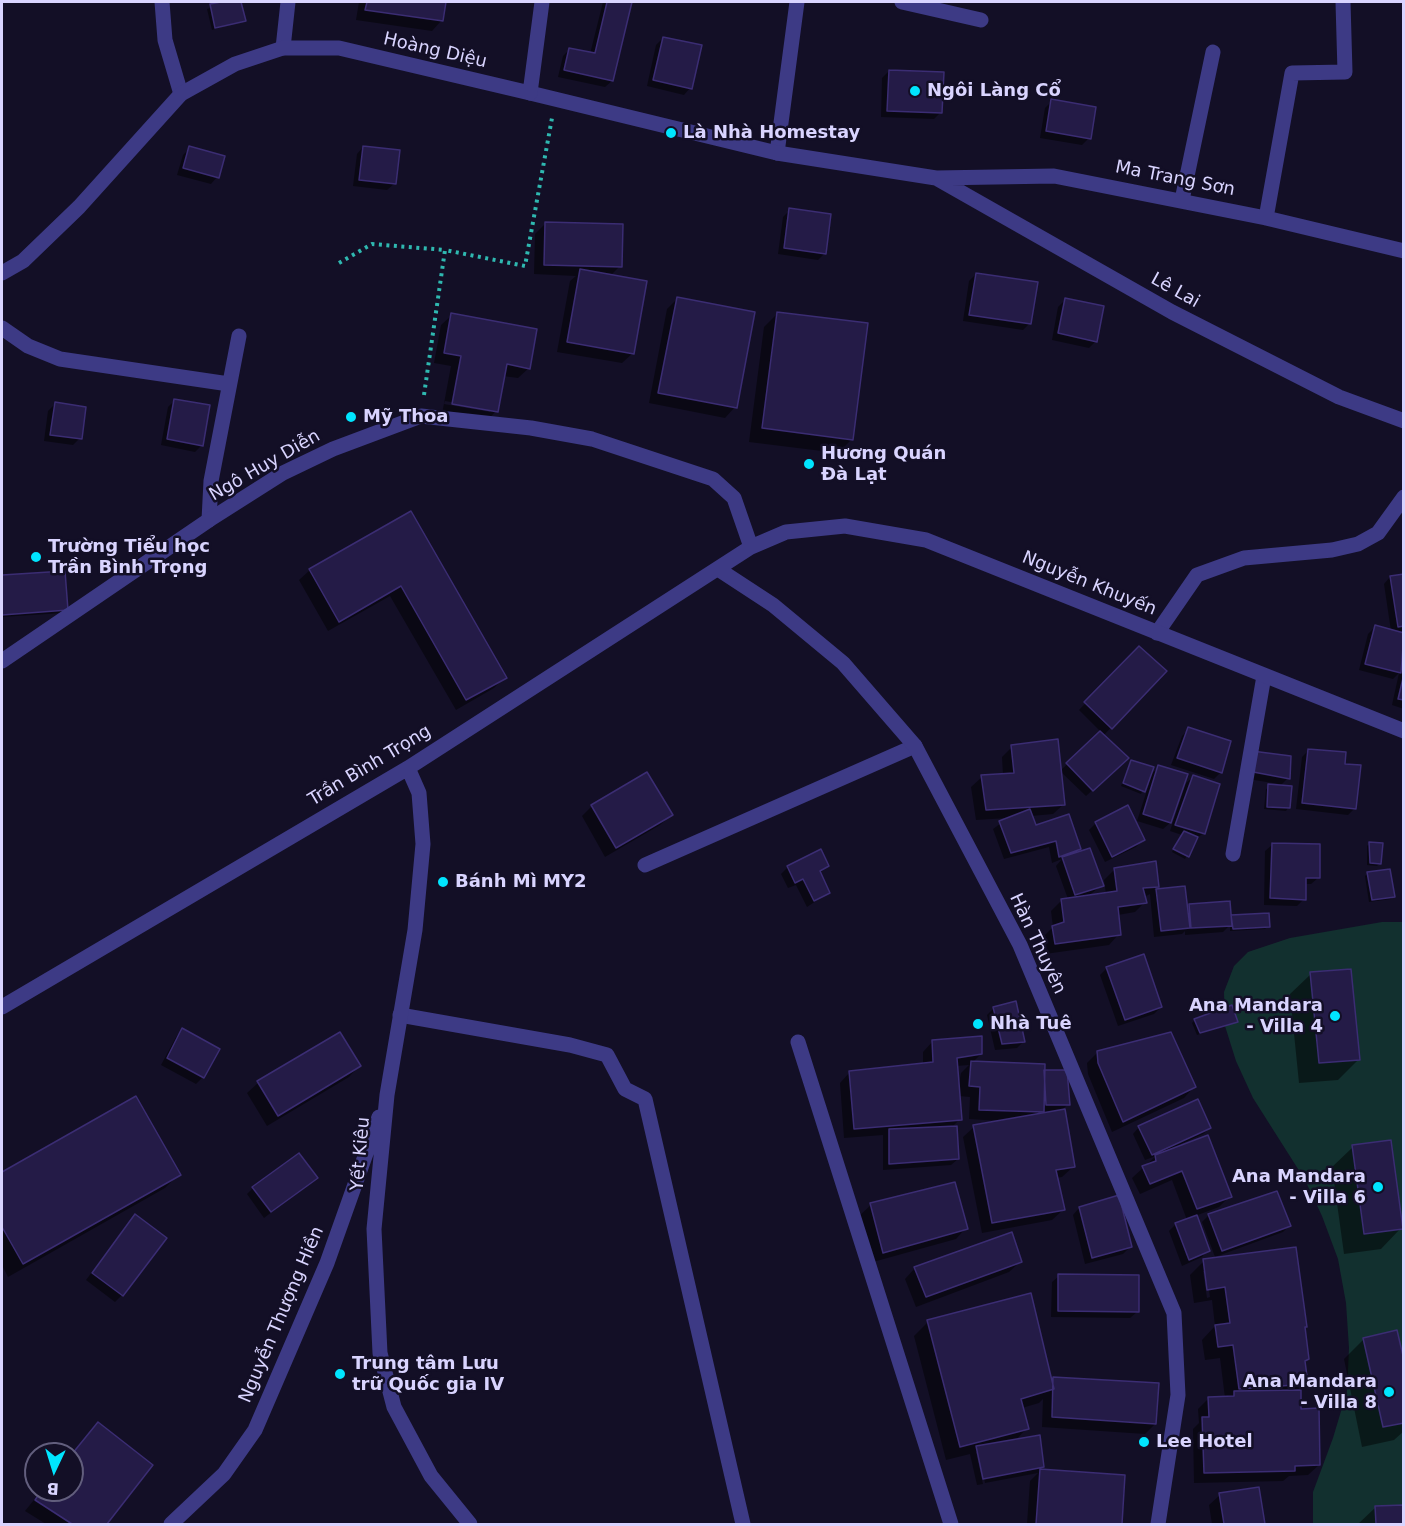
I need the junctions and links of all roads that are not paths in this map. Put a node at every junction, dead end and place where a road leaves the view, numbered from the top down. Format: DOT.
graph roads {
  1 [pos="162,2"];
  2 [pos="288,2"];
  3 [pos="542,2"];
  4 [pos="797,2"];
  5 [pos="902,2"];
  6 [pos="1343,2"];
  7 [pos="981,20"];
  8 [pos="283,48"];
  9 [pos="1213,52"];
  10 [pos="530,93"];
  11 [pos="180,94"];
  12 [pos="777,153"];
  13 [pos="936,178"];
  14 [pos="1182,200"];
  15 [pos="1266,218"];
  16 [pos="1404,250"];
  17 [pos="2,273"];
  18 [pos="2,328"];
  19 [pos="239,336"];
  20 [pos="230,384"];
  21 [pos="1404,421"];
  22 [pos="1404,497"];
  23 [pos="209,520"];
  24 [pos="752,547"];
  25 [pos="718,569"];
  26 [pos="1157,633"];
  27 [pos="2,661"];
  28 [pos="1264,676"];
  29 [pos="1404,731"];
  30 [pos="915,746"];
  31 [pos="408,768"];
  32 [pos="1233,855"];
  33 [pos="645,865"];
  34 [pos="2,1007"];
  35 [pos="400,1015"];
  36 [pos="798,1042"];
  37 [pos="387,1095"];
  38 [pos="171,1524"];
  39 [pos="470,1524"];
  40 [pos="743,1524"];
  41 [pos="951,1524"];
  42 [pos="1158,1524"];
  1 -- 11 [label="street"];
  2 -- 8 [label="street"];
  3 -- 10 [label="street"];
  4 -- 12 [label="street"];
  5 -- 7 [label="street"];
  6 -- 15 [label="street"];
  8 -- 10 [label="street, Hoàng Diệu"];
  8 -- 11 [label="street, Hoàng Diệu"];
  9 -- 14 [label="street"];
  10 -- 12 [label="street, Hoàng Diệu"];
  11 -- 17 [label="street, Hoàng Diệu"];
  12 -- 13 [label="street, Hoàng Diệu"];
  13 -- 14 [label="street, Ma Trang Sơn"];
  13 -- 21 [label="street, Lê Lai"];
  14 -- 15 [label="street, Ma Trang Sơn"];
  15 -- 16 [label="street, Ma Trang Sơn"];
  18 -- 20 [label="street"];
  19 -- 20 [label="street"];
  20 -- 23 [label="street"];
  22 -- 26 [label="street"];
  23 -- 24 [label="street, Ngô Huy Diễn"];
  23 -- 27 [label="street, Ngô Huy Diễn"];
  24 -- 25 [label="street, Trần Bình Trọng"];
  24 -- 26 [label="street, Nguyễn Khuyến"];
  25 -- 30 [label="street, Hàn Thuyên"];
  25 -- 31 [label="street, Trần Bình Trọng"];
  26 -- 28 [label="street, Nguyễn Khuyến"];
  28 -- 29 [label="street, Nguyễn Khuyến"];
  28 -- 32 [label="street"];
  30 -- 33 [label="street"];
  30 -- 42 [label="street, Hàn Thuyên"];
  31 -- 34 [label="street, Trần Bình Trọng"];
  31 -- 35 [label="street, Yết Kiêu"];
  35 -- 37 [label="street, Yết Kiêu"];
  35 -- 40 [label="street"];
  36 -- 41 [label="street"];
  37 -- 38 [label="street, Nguyễn Thượng Hiền"];
  37 -- 39 [label="street, Yết Kiêu"];
}
